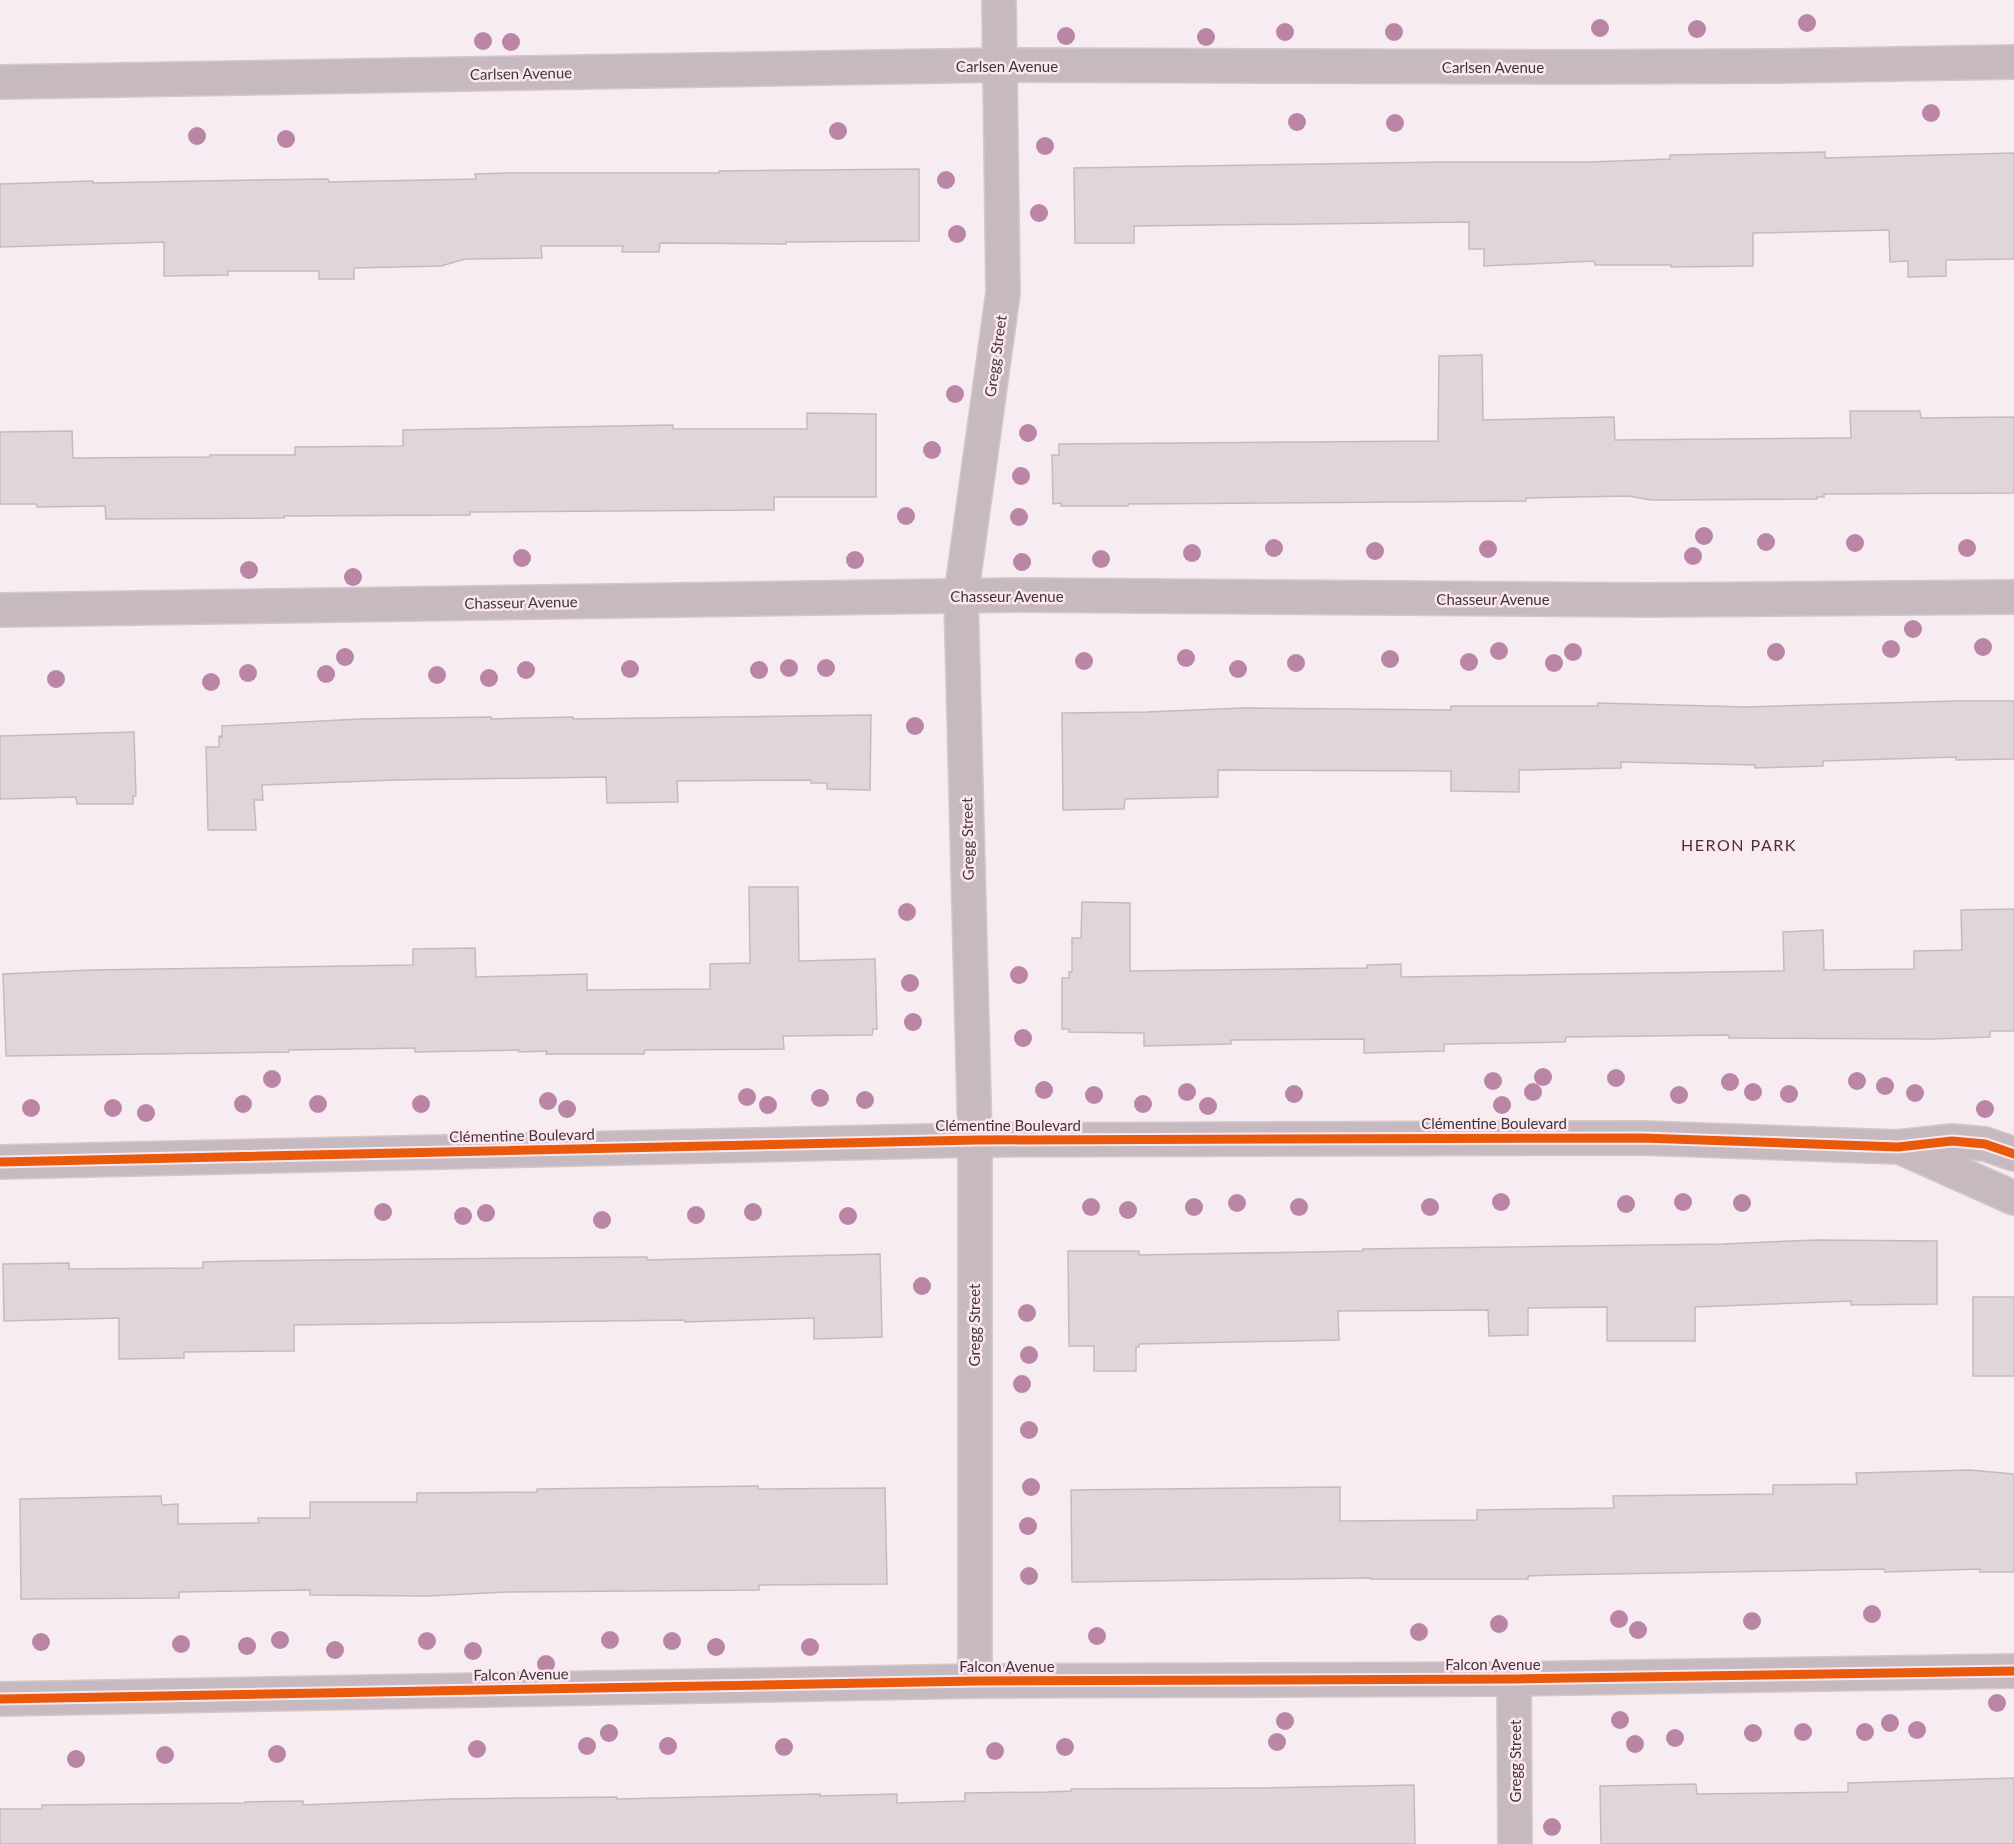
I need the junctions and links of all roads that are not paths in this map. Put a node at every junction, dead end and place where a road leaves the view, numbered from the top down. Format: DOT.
graph roads {
  1 [pos="999,0"];
  2 [pos="2014,62"];
  3 [pos="1000,65"];
  4 [pos="0,82"];
  5 [pos="961,596"];
  6 [pos="2014,597"];
  7 [pos="0,610"];
  8 [pos="975,1140"];
  9 [pos="1898,1147"];
  10 [pos="2014,1154"];
  11 [pos="0,1162"];
  12 [pos="2014,1198"];
  13 [pos="2014,1671"];
  14 [pos="1514,1679"];
  15 [pos="975,1681"];
  16 [pos="0,1699"];
  17 [pos="1515,1844"];
  1 -- 3 [label="street, Gregg Street"];
  2 -- 3 [label="street, Carlsen Avenue"];
  3 -- 4 [label="street, Carlsen Avenue"];
  3 -- 5 [label="street, Gregg Street"];
  5 -- 6 [label="street, Chasseur Avenue"];
  5 -- 7 [label="street, Chasseur Avenue"];
  5 -- 8 [label="street, Gregg Street"];
  8 -- 9 [label="street, Clémentine Boulevard"];
  8 -- 11 [label="street, Clémentine Boulevard"];
  8 -- 15 [label="street, Gregg Street"];
  9 -- 10 [label="street, Clémentine Boulevard"];
  9 -- 12 [label="street, Clémentine Boulevard"];
  13 -- 14 [label="street, Falcon Avenue"];
  14 -- 15 [label="street, Falcon Avenue"];
  14 -- 17 [label="street, Gregg Street"];
  15 -- 16 [label="street, Falcon Avenue"];
}
